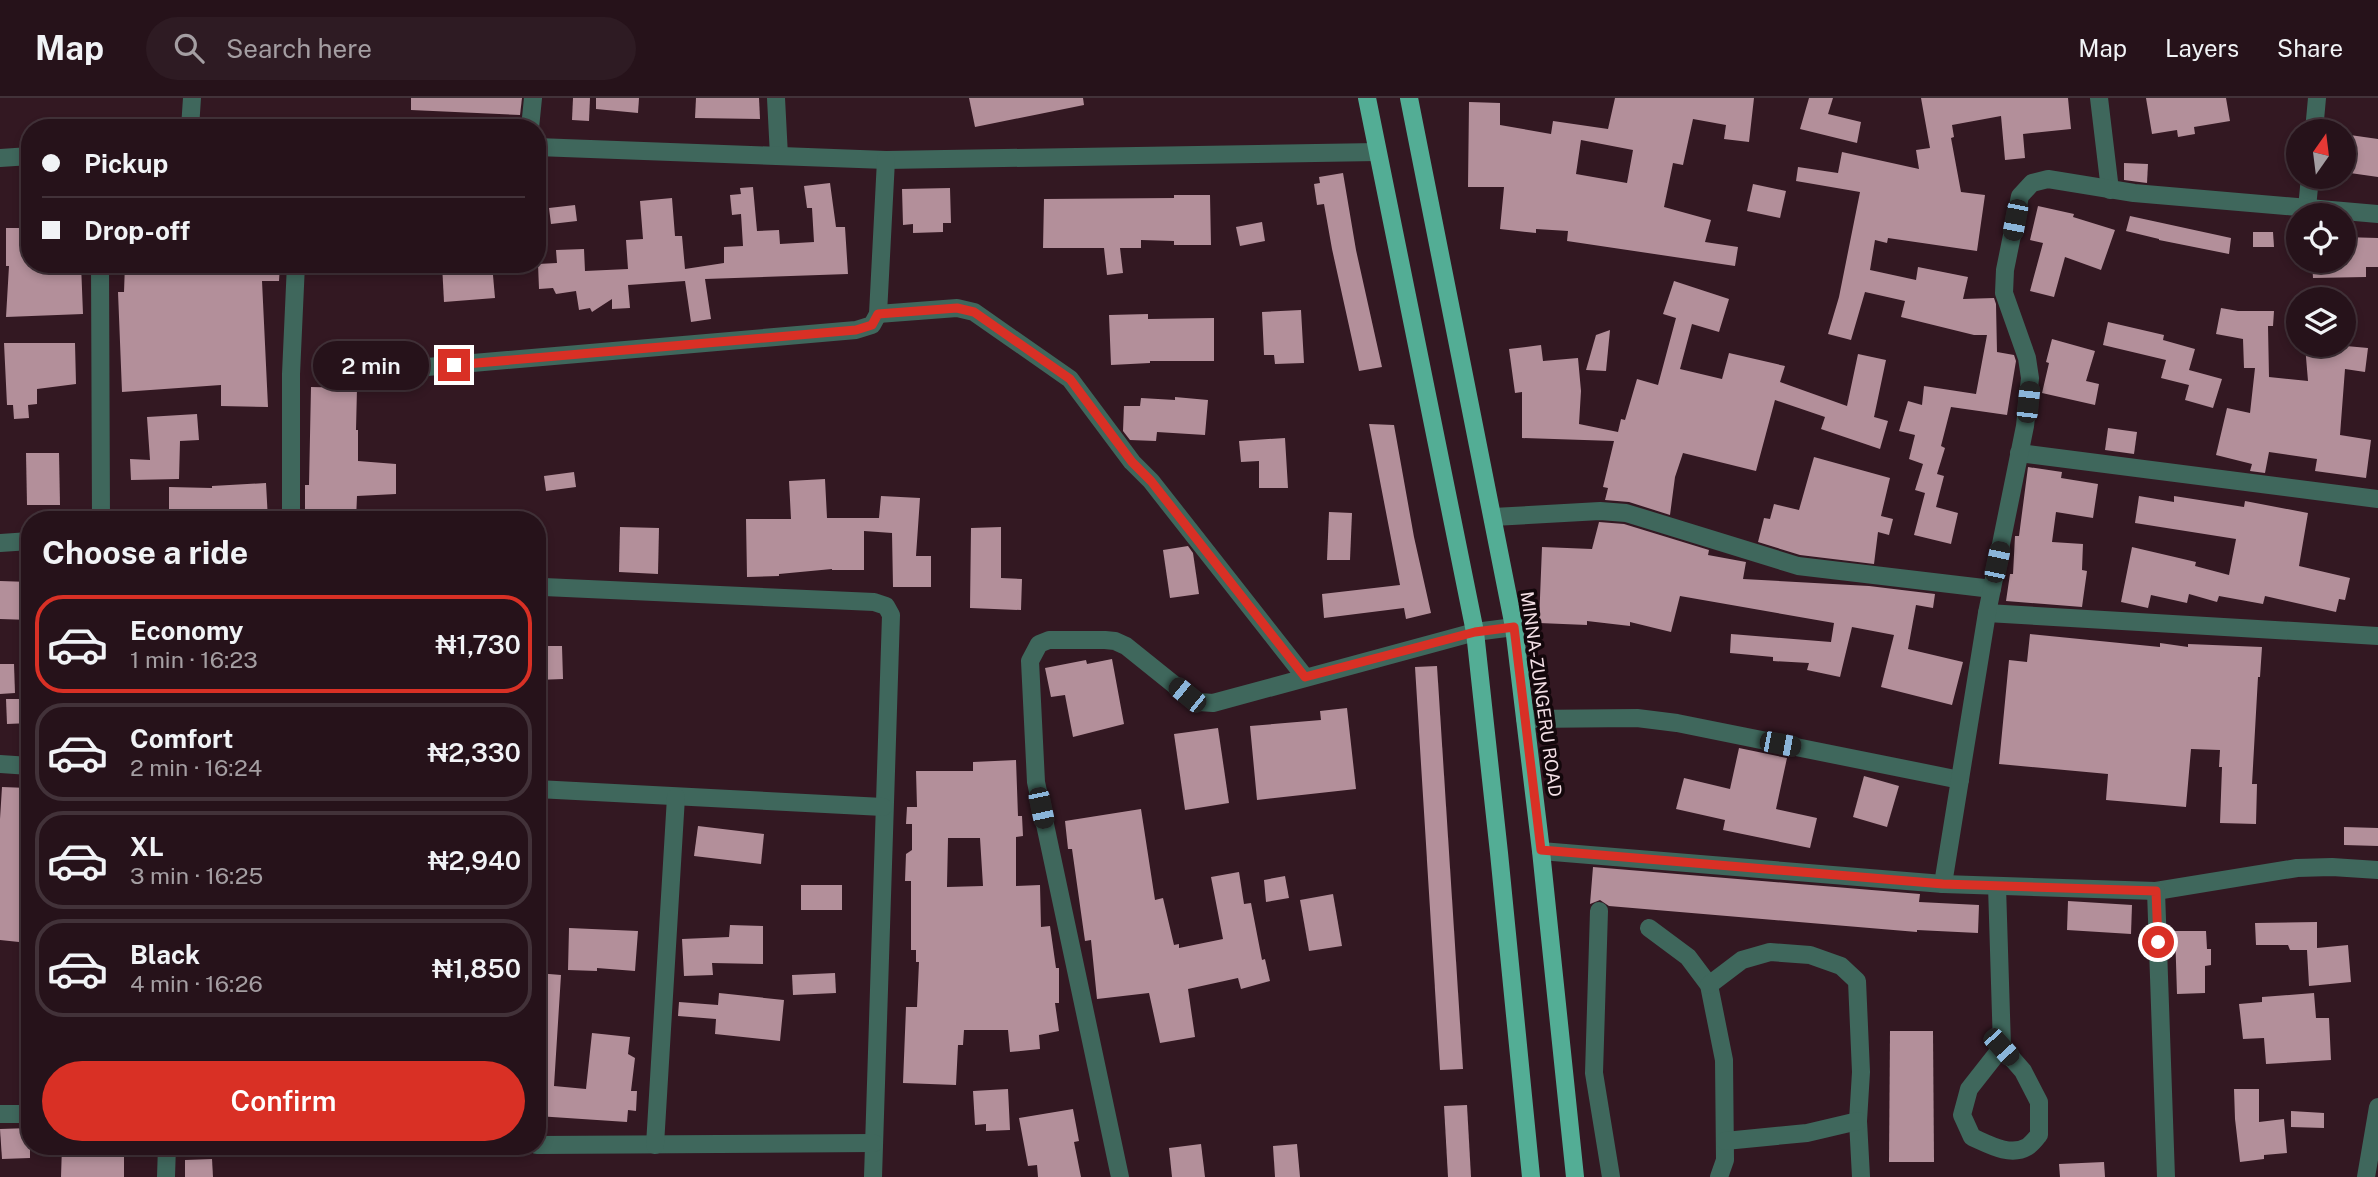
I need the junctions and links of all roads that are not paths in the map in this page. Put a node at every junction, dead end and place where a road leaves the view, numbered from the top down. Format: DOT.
graph roads {
  1 [pos="192,98"];
  2 [pos="533,98"];
  3 [pos="776,98"];
  4 [pos="1367,98"];
  5 [pos="1409,98"];
  6 [pos="2099,98"];
  7 [pos="2317,98"];
  8 [pos="191,119"];
  9 [pos="531,119"];
  10 [pos="2315,119"];
  11 [pos="546,147"];
  12 [pos="1377,152"];
  13 [pos="779,156"];
  14 [pos="21,157"];
  15 [pos="0,158"];
  16 [pos="886,160"];
  17 [pos="2110,190"];
  18 [pos="2286,206"];
  19 [pos="2356,212"];
  20 [pos="2378,214"];
  21 [pos="100,273"];
  22 [pos="296,273"];
  23 [pos="878,314"];
  24 [pos="427,367"];
  25 [pos="2019,453"];
  26 [pos="2378,499"];
  27 [pos="101,511"];
  28 [pos="291,511"];
  29 [pos="1493,517"];
  30 [pos="21,542"];
  31 [pos="0,543"];
  32 [pos="546,587"];
  33 [pos="1992,589"];
  34 [pos="1987,613"];
  35 [pos="1514,627"];
  36 [pos="1475,632"];
  37 [pos="2378,636"];
  38 [pos="1305,677"];
  39 [pos="1525,719"];
  40 [pos="0,764"];
  41 [pos="21,765"];
  42 [pos="1960,779"];
  43 [pos="546,790"];
  44 [pos="676,797"];
  45 [pos="883,807"];
  46 [pos="1541,850"];
  47 [pos="2378,870"];
  48 [pos="1943,884"];
  49 [pos="1997,886"];
  50 [pos="2156,891"];
  51 [pos="1599,911"];
  52 [pos="1649,928"];
  53 [pos="1709,985"];
  54 [pos="2001,1047"];
  55 [pos="1594,1073"];
  56 [pos="1565,1076"];
  57 [pos="2378,1107"];
  58 [pos="0,1114"];
  59 [pos="21,1114"];
  60 [pos="1858,1121"];
  61 [pos="1725,1141"];
  62 [pos="874,1143"];
  63 [pos="546,1145"];
  64 [pos="655,1145"];
  65 [pos="167,1155"];
  66 [pos="166,1177"];
  67 [pos="873,1177"];
  68 [pos="1120,1177"];
  69 [pos="1531,1177"];
  70 [pos="1575,1177"];
  71 [pos="1611,1177"];
  72 [pos="1719,1177"];
  73 [pos="1861,1177"];
  74 [pos="2166,1177"];
  75 [pos="2366,1177"];
  1 -- 8 [label="street"];
  2 -- 9 [label="street"];
  3 -- 13 [label="street"];
  4 -- 12 [label="main road"];
  5 -- 29 [label="main road, MINNA-ZUNGERU ROAD"];
  6 -- 17 [label="street"];
  7 -- 10 [label="street"];
  11 -- 13 [label="street"];
  12 -- 16 [label="street"];
  12 -- 36 [label="main road"];
  13 -- 16 [label="street"];
  14 -- 15 [label="street"];
  16 -- 23 [label="street"];
  17 -- 18 [label="street"];
  17 -- 25 [label="street"];
  19 -- 20 [label="street"];
  21 -- 27 [label="street"];
  22 -- 28 [label="street"];
  23 -- 24 [label="street"];
  23 -- 38 [label="street"];
  25 -- 26 [label="street"];
  25 -- 33 [label="street"];
  29 -- 33 [label="street"];
  29 -- 35 [label="main road, MINNA-ZUNGERU ROAD"];
  30 -- 31 [label="street"];
  32 -- 45 [label="street"];
  33 -- 34 [label="street"];
  34 -- 37 [label="street"];
  34 -- 42 [label="street"];
  35 -- 36 [label="street"];
  35 -- 39 [label="main road, MINNA-ZUNGERU ROAD"];
  36 -- 38 [label="street"];
  36 -- 69 [label="main road"];
  38 -- 68 [label="street"];
  39 -- 42 [label="street"];
  39 -- 46 [label="main road, MINNA-ZUNGERU ROAD"];
  40 -- 41 [label="street"];
  42 -- 48 [label="street"];
  43 -- 44 [label="street"];
  44 -- 45 [label="street"];
  44 -- 64 [label="street"];
  45 -- 62 [label="street"];
  46 -- 48 [label="street"];
  46 -- 56 [label="main road, MINNA-ZUNGERU ROAD"];
  47 -- 50 [label="street"];
  48 -- 49 [label="street"];
  49 -- 50 [label="street"];
  49 -- 54 [label="street"];
  50 -- 74 [label="street"];
  51 -- 55 [label="street"];
  52 -- 53 [label="street"];
  53 -- 60 [label="street"];
  53 -- 61 [label="street"];
  54 -- 54 [label="street"];
  55 -- 56 [label="street"];
  55 -- 71 [label="street"];
  56 -- 70 [label="main road, MINNA-ZUNGERU ROAD"];
  57 -- 75 [label="street"];
  58 -- 59 [label="street"];
  60 -- 61 [label="street"];
  60 -- 73 [label="street"];
  61 -- 72 [label="street"];
  62 -- 64 [label="street"];
  62 -- 67 [label="street"];
  63 -- 64 [label="street"];
  65 -- 66 [label="street"];
}
